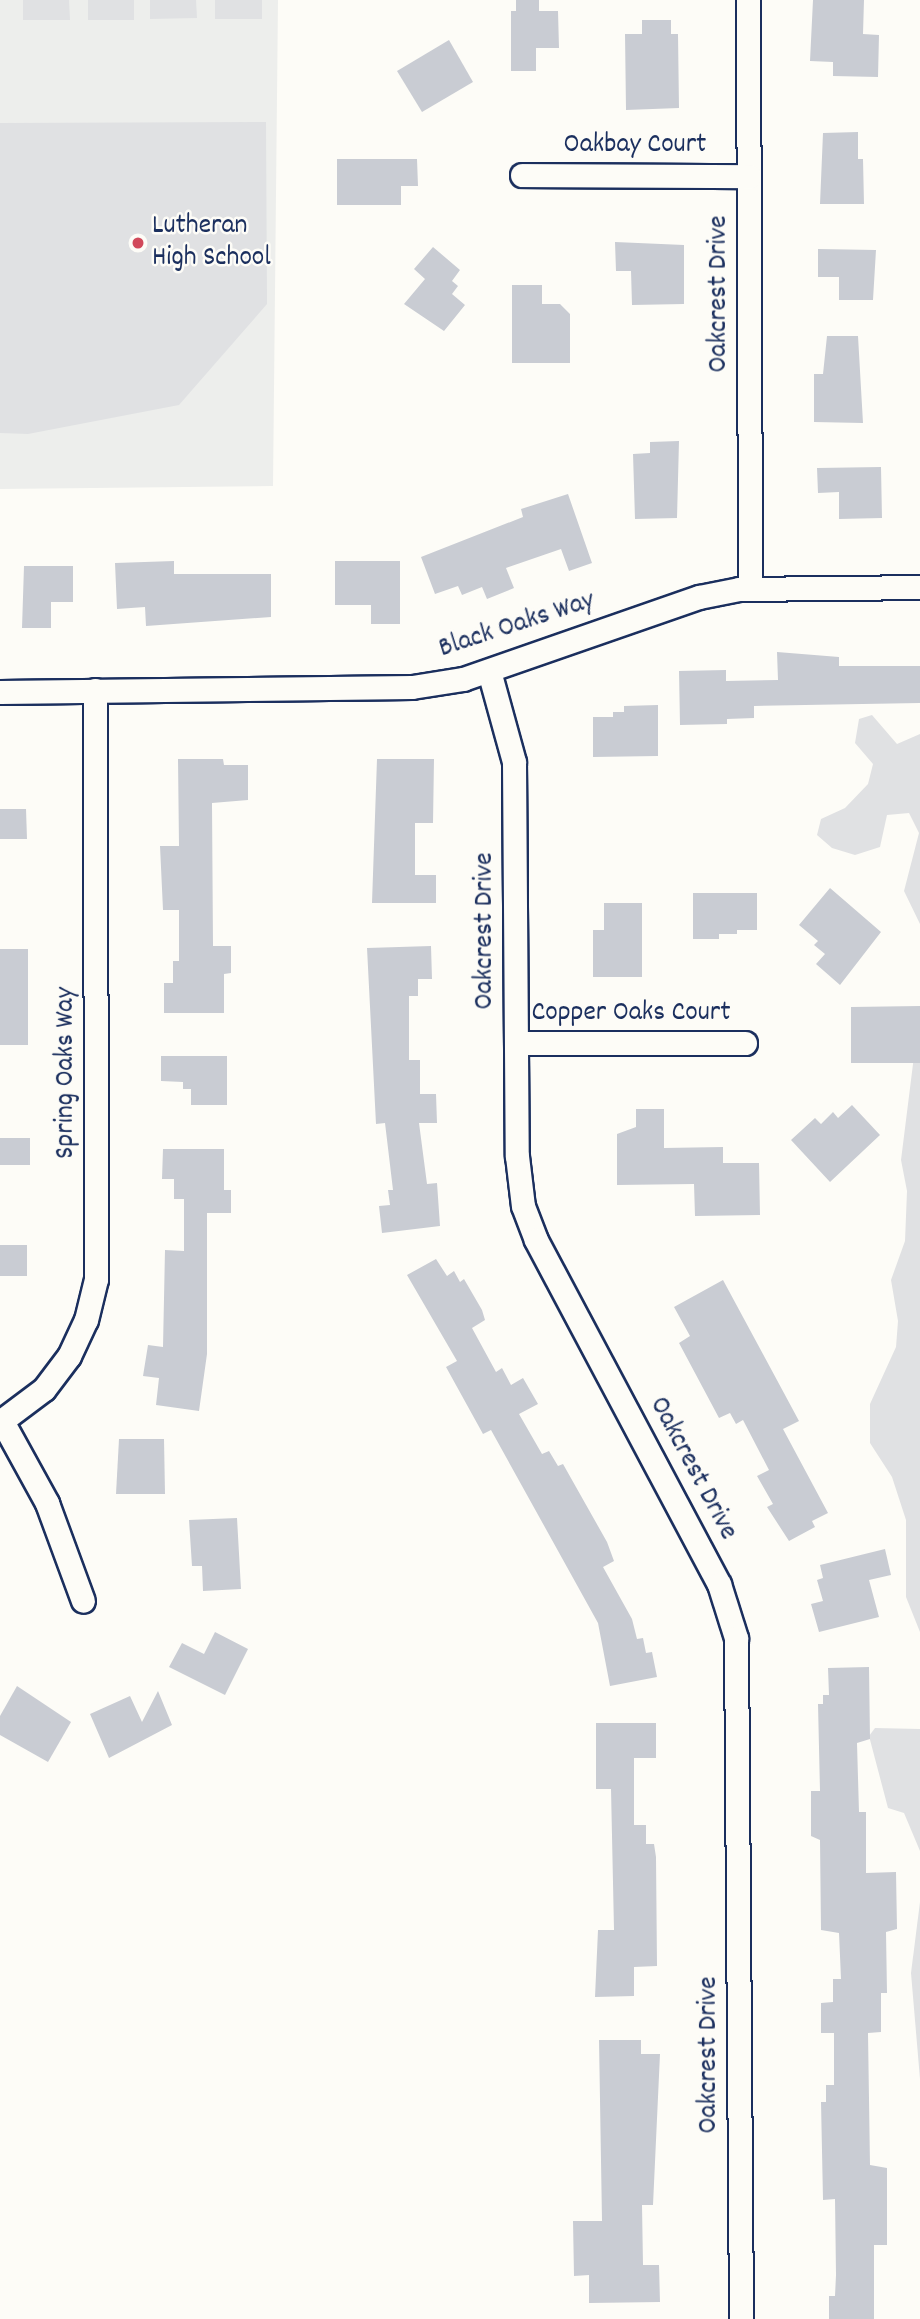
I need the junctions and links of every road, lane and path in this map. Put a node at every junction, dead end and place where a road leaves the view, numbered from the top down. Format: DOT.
graph roads {
  1 [pos="748,0"];
  2 [pos="522,175"];
  3 [pos="749,176"];
  4 [pos="750,587"];
  5 [pos="920,587"];
  6 [pos="489,671"];
  7 [pos="95,690"];
  8 [pos="0,692"];
  9 [pos="516,1043"];
  10 [pos="746,1043"];
  11 [pos="1,1421"];
  12 [pos="83,1601"];
  13 [pos="741,2319"];
  1 -- 3 [label="street, Oakcrest Drive"];
  2 -- 3 [label="street, Oakbay Court"];
  3 -- 4 [label="street, Oakcrest Drive"];
  4 -- 5 [label="street, Black Oaks Way"];
  4 -- 6 [label="street, Black Oaks Way"];
  6 -- 7 [label="street, Black Oaks Way"];
  6 -- 9 [label="street, Oakcrest Drive"];
  7 -- 8 [label="street, Black Oaks Way"];
  7 -- 11 [label="street, Spring Oaks Way"];
  9 -- 10 [label="street, Copper Oaks Court"];
  9 -- 13 [label="street, Oakcrest Drive"];
  11 -- 12 [label="street"];
}
